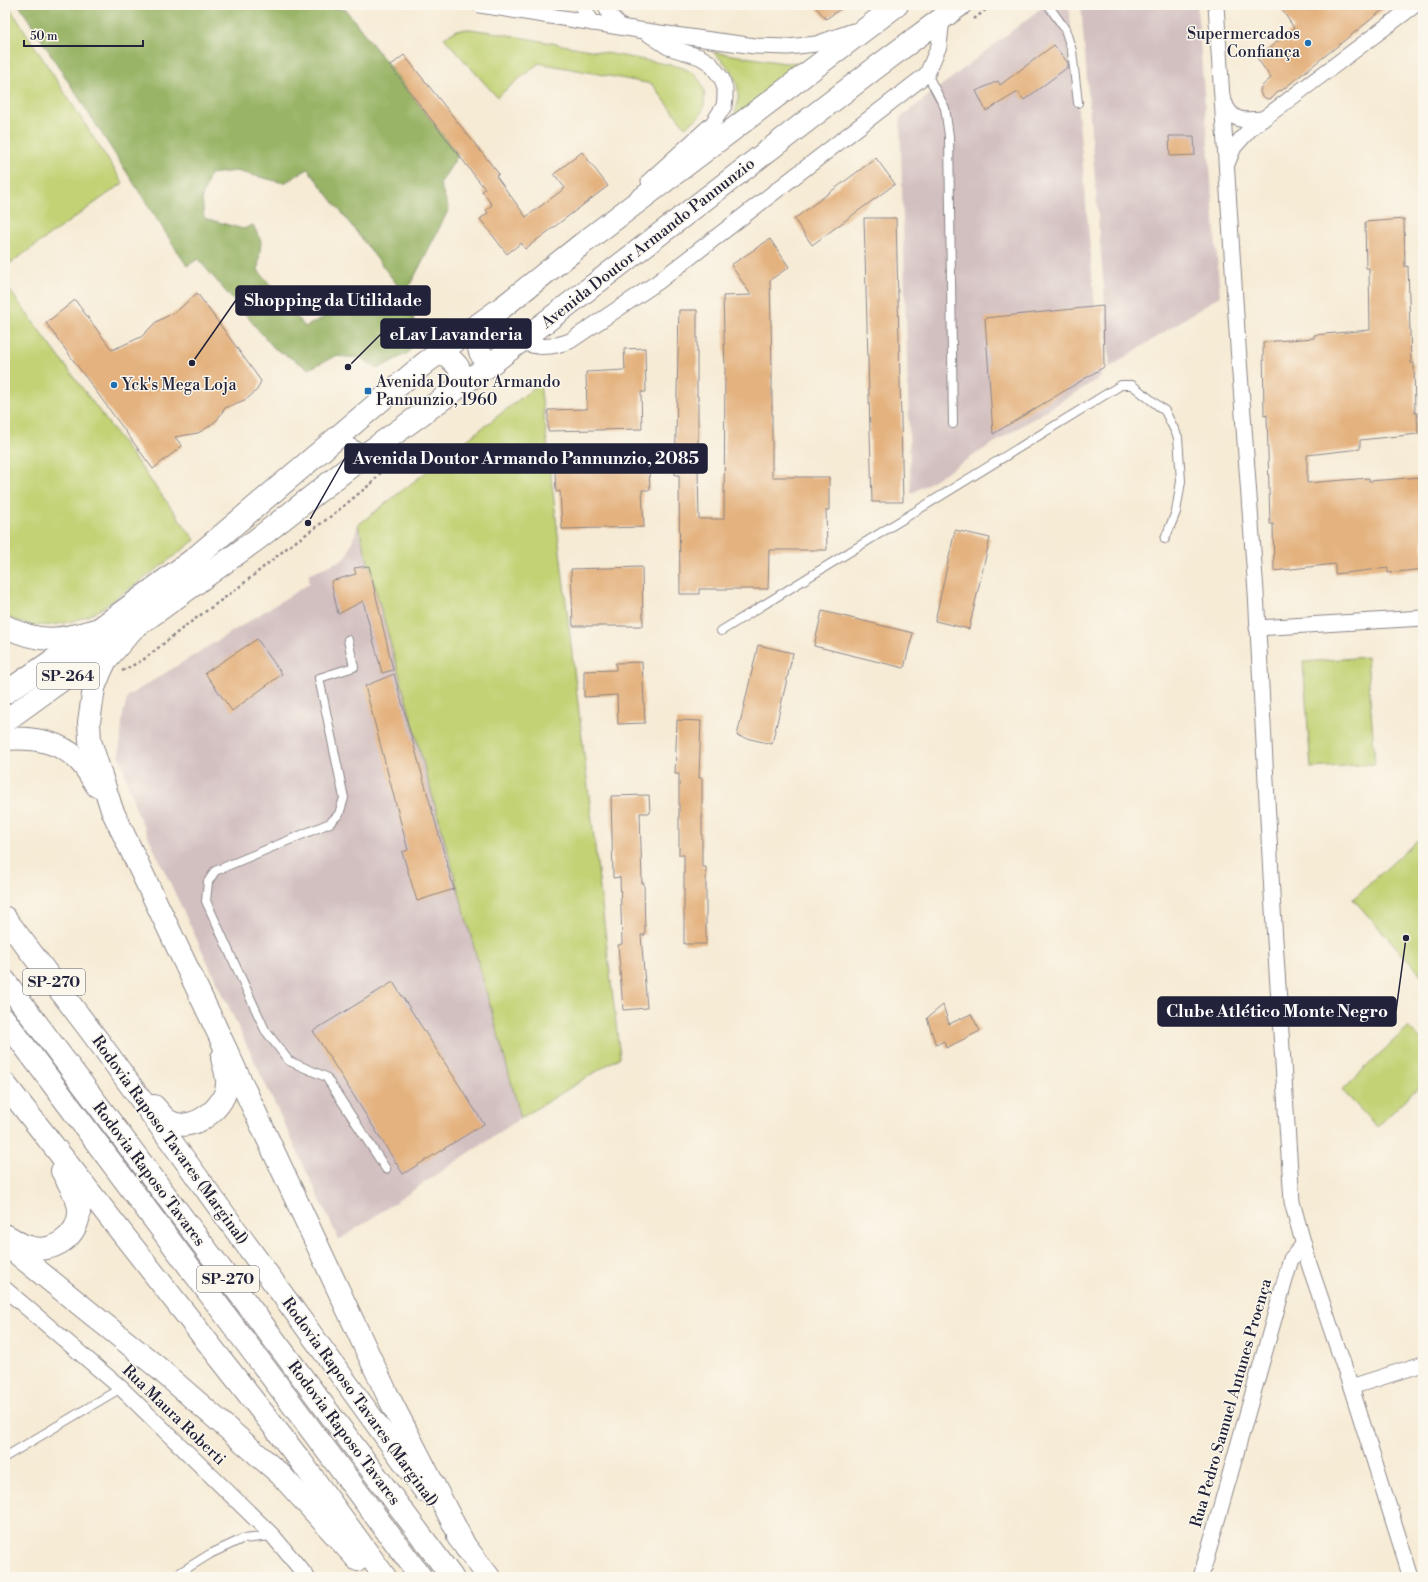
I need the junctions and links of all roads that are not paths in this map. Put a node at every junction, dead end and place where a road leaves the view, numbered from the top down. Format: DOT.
graph roads {
  1 [pos="480,5"];
  2 [pos="582,5"];
  3 [pos="606,5"];
  4 [pos="897,5"];
  5 [pos="960,5"];
  6 [pos="1048,5"];
  7 [pos="1216,5"];
  8 [pos="1415,5"];
  9 [pos="548,10"];
  10 [pos="942,18"];
  11 [pos="878,20"];
  12 [pos="592,23"];
  13 [pos="621,27"];
  14 [pos="645,32"];
  15 [pos="927,74"];
  16 [pos="1222,93"];
  17 [pos="1078,103"];
  18 [pos="1263,119"];
  19 [pos="1226,167"];
  20 [pos="582,244"];
  21 [pos="476,326"];
  22 [pos="520,342"];
  23 [pos="442,351"];
  24 [pos="495,361"];
  25 [pos="461,386"];
  26 [pos="953,424"];
  27 [pos="339,437"];
  28 [pos="369,452"];
  29 [pos="1165,539"];
  30 [pos="1423,618"];
  31 [pos="5,626"];
  32 [pos="1257,628"];
  33 [pos="99,629"];
  34 [pos="131,631"];
  35 [pos="721,631"];
  36 [pos="348,640"];
  37 [pos="5,693"];
  38 [pos="5,721"];
  39 [pos="5,739"];
  40 [pos="112,810"];
  41 [pos="5,918"];
  42 [pos="5,981"];
  43 [pos="5,1020"];
  44 [pos="214,1024"];
  45 [pos="102,1046"];
  46 [pos="5,1084"];
  47 [pos="20,1102"];
  48 [pos="386,1169"];
  49 [pos="5,1235"];
  50 [pos="5,1244"];
  51 [pos="1304,1244"];
  52 [pos="5,1289"];
  53 [pos="1423,1364"];
  54 [pos="121,1388"];
  55 [pos="1351,1388"];
  56 [pos="5,1457"];
  57 [pos="273,1536"];
  58 [pos="466,1548"];
  59 [pos="173,1577"];
  60 [pos="307,1577"];
  61 [pos="373,1577"];
  62 [pos="385,1577"];
  63 [pos="421,1577"];
  64 [pos="452,1577"];
  65 [pos="488,1577"];
  66 [pos="1201,1577"];
  67 [pos="1412,1577"];
  1 -- 9 [label="street"];
  2 -- 12 [label="street"];
  3 -- 13 [label="street"];
  4 -- 11 [label="main road"];
  5 -- 10 [label="main road, Avenida Doutor Armando Pannunzio"];
  6 -- 17 [label="lane"];
  7 -- 16 [label="street"];
  8 -- 18 [label="street"];
  9 -- 12 [label="street"];
  10 -- 15 [label="street"];
  10 -- 22 [label="main road, Avenida Doutor Armando Pannunzio"];
  11 -- 14 [label="street"];
  11 -- 20 [label="main road"];
  12 -- 13 [label="street"];
  13 -- 14 [label="street"];
  14 -- 20 [label="street"];
  15 -- 22 [label="street"];
  15 -- 26 [label="lane"];
  16 -- 18 [label="street"];
  16 -- 19 [label="street"];
  18 -- 19 [label="street"];
  19 -- 32 [label="street"];
  20 -- 21 [label="main road"];
  21 -- 23 [label="main road"];
  21 -- 24 [label="main road"];
  22 -- 24 [label="main road, Avenida Doutor Armando Pannunzio"];
  23 -- 25 [label="main road"];
  23 -- 27 [label="main road"];
  24 -- 25 [label="main road, Avenida Doutor Armando Pannunzio"];
  25 -- 28 [label="main road, Avenida Doutor Armando Pannunzio"];
  27 -- 28 [label="lane"];
  27 -- 33 [label="main road"];
  28 -- 34 [label="main road, Avenida Doutor Armando Pannunzio"];
  29 -- 35 [label="lane"];
  30 -- 32 [label="street"];
  31 -- 33 [label="main road"];
  32 -- 51 [label="street"];
  33 -- 37 [label="main road, SP-264"];
  34 -- 38 [label="main road, Avenida Doutor Armando Pannunzio / SP-264"];
  34 -- 40 [label="main road"];
  36 -- 48 [label="lane"];
  39 -- 40 [label="main road"];
  40 -- 44 [label="main road"];
  41 -- 45 [label="main road, Rodovia Raposo Tavares (Marginal) / SP-270"];
  42 -- 64 [label="main road, Rodovia Raposo Tavares / SP-270"];
  43 -- 63 [label="main road, Rodovia Raposo Tavares / SP-270"];
  44 -- 45 [label="main road"];
  44 -- 58 [label="main road"];
  45 -- 58 [label="main road, Rodovia Raposo Tavares (Marginal) / SP-270"];
  46 -- 47 [label="main road, SP-270"];
  47 -- 49 [label="main road"];
  47 -- 62 [label="main road, SP-270"];
  50 -- 61 [label="main road"];
  51 -- 55 [label="street"];
  51 -- 66 [label="street, Rua Pedro Samuel Antunes Proença"];
  52 -- 54 [label="street, Rua Maura Roberti"];
  53 -- 55 [label="street"];
  54 -- 56 [label="lane"];
  54 -- 57 [label="street, Rua Maura Roberti"];
  55 -- 67 [label="street"];
  57 -- 59 [label="lane"];
  57 -- 60 [label="street, Rua Maura Roberti"];
  58 -- 65 [label="main road, Rodovia Raposo Tavares (Marginal) / SP-270"];
}
